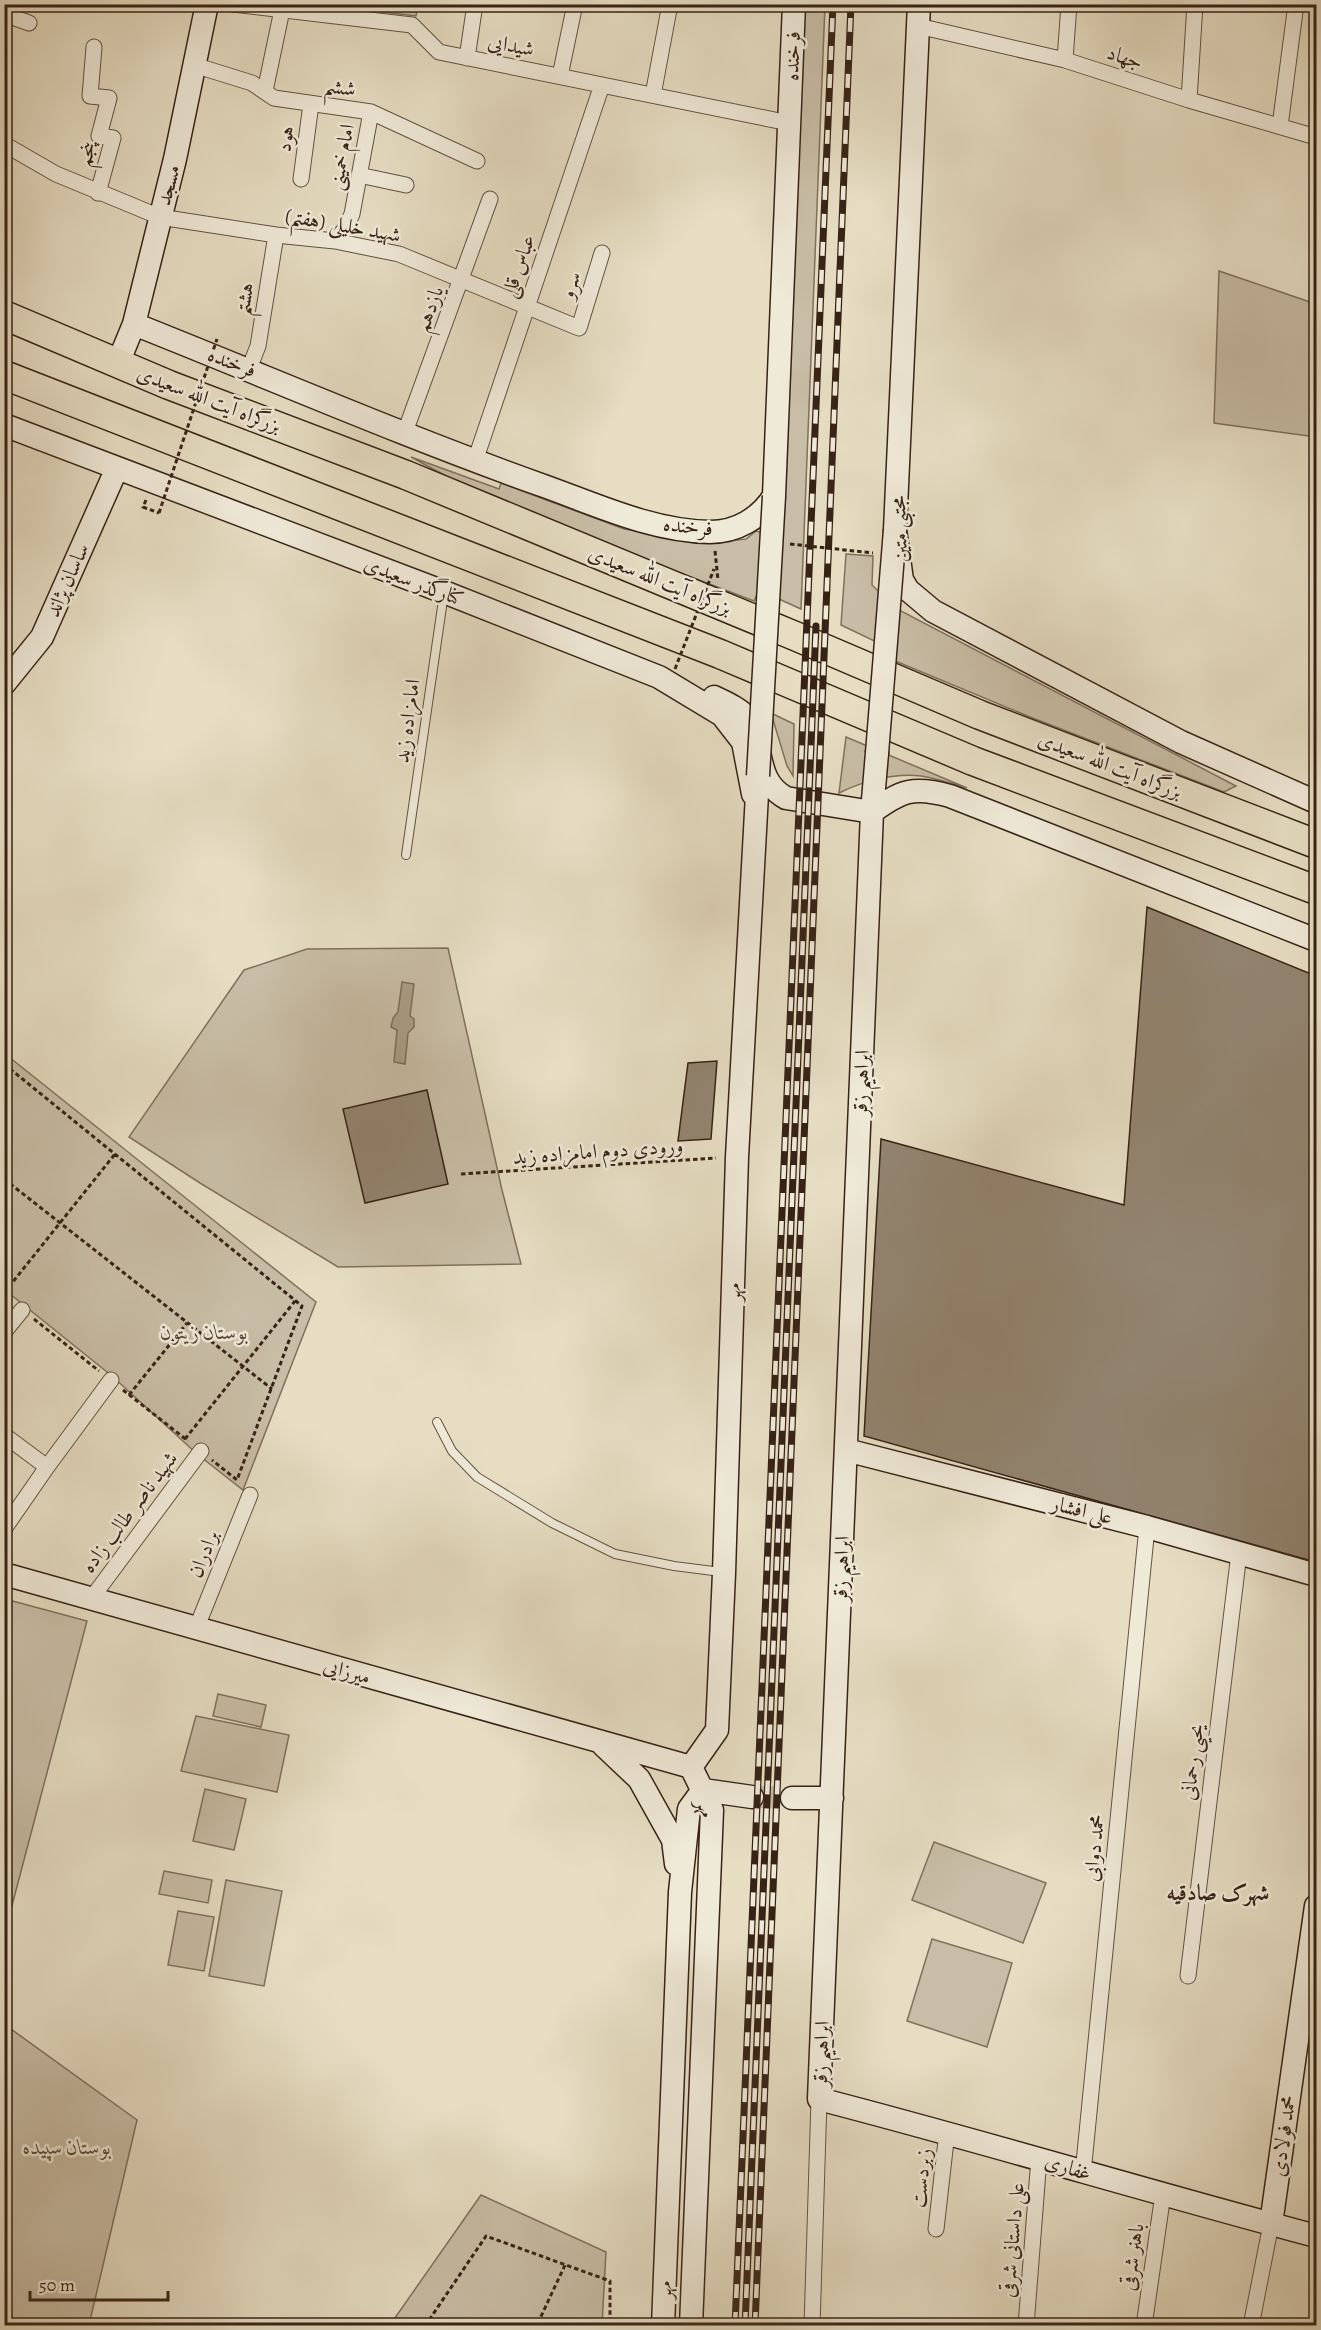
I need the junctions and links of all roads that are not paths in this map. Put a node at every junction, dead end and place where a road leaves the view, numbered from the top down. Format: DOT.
graph roads {
  1 [pos="207,4"];
  2 [pos="233,4"];
  3 [pos="475,4"];
  4 [pos="575,4"];
  5 [pos="670,4"];
  6 [pos="794,4"];
  7 [pos="1069,4"];
  8 [pos="1195,4"];
  9 [pos="1296,4"];
  10 [pos="282,10"];
  11 [pos="4,14"];
  12 [pos="918,15"];
  13 [pos="29,23"];
  14 [pos="94,47"];
  15 [pos="467,58"];
  16 [pos="1065,60"];
  17 [pos="194,65"];
  18 [pos="560,76"];
  19 [pos="602,85"];
  20 [pos="265,91"];
  21 [pos="653,95"];
  22 [pos="1189,100"];
  23 [pos="311,104"];
  24 [pos="371,112"];
  25 [pos="789,123"];
  26 [pos="1280,126"];
  27 [pos="1317,137"];
  28 [pos="4,144"];
  29 [pos="477,161"];
  30 [pos="359,175"];
  31 [pos="301,180"];
  32 [pos="406,185"];
  33 [pos="98,193"];
  34 [pos="490,199"];
  35 [pos="160,217"];
  36 [pos="276,235"];
  37 [pos="335,241"];
  38 [pos="602,253"];
  39 [pos="462,279"];
  40 [pos="526,308"];
  41 [pos="4,315"];
  42 [pos="134,324"];
  43 [pos="579,328"];
  44 [pos="118,363"];
  45 [pos="249,369"];
  46 [pos="4,375"];
  47 [pos="4,425"];
  48 [pos="405,432"];
  49 [pos="475,461"];
  50 [pos="117,468"];
  51 [pos="774,496"];
  52 [pos="895,530"];
  53 [pos="444,592"];
  54 [pos="4,684"];
  55 [pos="692,696"];
  56 [pos="1317,802"];
  57 [pos="756,809"];
  58 [pos="872,812"];
  59 [pos="1317,844"];
  60 [pos="406,855"];
  61 [pos="1317,890"];
  62 [pos="1317,940"];
  63 [pos="22,1310"];
  64 [pos="4,1332"];
  65 [pos="111,1380"];
  66 [pos="437,1422"];
  67 [pos="4,1435"];
  68 [pos="846,1450"];
  69 [pos="201,1451"];
  70 [pos="47,1467"];
  71 [pos="250,1495"];
  72 [pos="1146,1527"];
  73 [pos="4,1529"];
  74 [pos="1239,1553"];
  75 [pos="724,1573"];
  76 [pos="4,1574"];
  77 [pos="1317,1575"];
  78 [pos="91,1599"];
  79 [pos="196,1629"];
  80 [pos="600,1742"];
  81 [pos="691,1767"];
  82 [pos="703,1790"];
  83 [pos="752,1797"];
  84 [pos="792,1798"];
  85 [pos="832,1798"];
  86 [pos="680,1892"];
  87 [pos="1317,1906"];
  88 [pos="1188,1976"];
  89 [pos="819,2099"];
  90 [pos="946,2132"];
  91 [pos="1039,2158"];
  92 [pos="1083,2173"];
  93 [pos="1162,2194"];
  94 [pos="1271,2224"];
  95 [pos="936,2229"];
  96 [pos="1317,2236"];
  97 [pos="663,2325"];
  98 [pos="691,2325"];
  99 [pos="812,2325"];
  100 [pos="1026,2325"];
  101 [pos="1144,2325"];
  102 [pos="1251,2325"];
  1 -- 17 [label="street, مسجد"];
  2 -- 10 [label="street, شیدایی"];
  3 -- 15 [label="street"];
  4 -- 18 [label="street"];
  5 -- 21 [label="street"];
  6 -- 25 [label="street, فرخنده"];
  7 -- 16 [label="street"];
  8 -- 22 [label="street"];
  9 -- 26 [label="street"];
  10 -- 15 [label="street, شیدایی"];
  10 -- 20 [label="street"];
  11 -- 13 [label="street"];
  12 -- 16 [label="street, جهاد"];
  12 -- 52 [label="street, مجتبی متین"];
  14 -- 33 [label="street, پنجم"];
  15 -- 18 [label="street, شیدایی"];
  16 -- 22 [label="street, جهاد"];
  17 -- 20 [label="street, ششم"];
  17 -- 35 [label="street, مسجد"];
  18 -- 19 [label="street, شیدایی"];
  19 -- 21 [label="street, شیدایی"];
  19 -- 40 [label="street, عباس قلی"];
  20 -- 23 [label="street, ششم"];
  21 -- 25 [label="street, شیدایی"];
  22 -- 26 [label="street, جهاد"];
  23 -- 24 [label="street, ششم"];
  23 -- 31 [label="street, هود"];
  24 -- 29 [label="street, ششم"];
  24 -- 30 [label="street, امام خمینی"];
  25 -- 51 [label="street, فرخنده"];
  26 -- 27 [label="street, جهاد"];
  28 -- 33 [label="street, شهید خلیلی (هفتم)"];
  30 -- 32 [label="street"];
  30 -- 37 [label="street, امام خمینی"];
  33 -- 35 [label="street, شهید خلیلی (هفتم)"];
  34 -- 39 [label="street, یازدهم"];
  35 -- 36 [label="street, شهید خلیلی (هفتم)"];
  35 -- 42 [label="street, مسجد"];
  36 -- 37 [label="street, شهید خلیلی (هفتم)"];
  36 -- 45 [label="street, هشتم"];
  37 -- 39 [label="street, شهید خلیلی (هفتم)"];
  38 -- 43 [label="street, سرو"];
  39 -- 40 [label="street, شهید خلیلی (هفتم)"];
  39 -- 48 [label="street, یازدهم"];
  40 -- 43 [label="street, شهید خلیلی (هفتم)"];
  40 -- 49 [label="street, عباس قلی"];
  41 -- 44 [label="highway, بزرگراه آیت الله سعیدی"];
  42 -- 44 [label="street, مسجد"];
  42 -- 45 [label="street, فرخنده"];
  44 -- 59 [label="highway, بزرگراه آیت الله سعیدی"];
  45 -- 48 [label="street, فرخنده"];
  46 -- 61 [label="highway, بزرگراه آیت الله سعیدی"];
  47 -- 50 [label="street, کنارگذر سعیدی"];
  48 -- 49 [label="street, فرخنده"];
  49 -- 51 [label="street, فرخنده"];
  50 -- 53 [label="street, کنارگذر سعیدی"];
  50 -- 54 [label="street, ساسان پژاند"];
  51 -- 57 [label="street, bridge"];
  52 -- 56 [label="street, مجتبی متین"];
  52 -- 58 [label="street, ابراهیم زقر, bridge"];
  53 -- 55 [label="street, کنارگذر سعیدی"];
  53 -- 60 [label="lane, امامزاده زید"];
  55 -- 57 [label="street, کنارگذر سعیدی"];
  55 -- 58 [label="street"];
  57 -- 75 [label="street, مهر"];
  58 -- 62 [label="street"];
  58 -- 68 [label="street, ابراهیم زقر"];
  63 -- 64 [label="street"];
  65 -- 70 [label="street"];
  66 -- 75 [label="lane"];
  67 -- 70 [label="street"];
  68 -- 72 [label="street, علی افشار"];
  68 -- 85 [label="street, ابراهیم زقر"];
  69 -- 78 [label="street, شهید ناصر طالب زاده"];
  70 -- 73 [label="street"];
  71 -- 79 [label="street, برادران"];
  72 -- 74 [label="street, علی افشار"];
  72 -- 92 [label="street, محمد دوابی"];
  74 -- 77 [label="street, علی افشار"];
  74 -- 88 [label="street, یحیی رحمانی"];
  75 -- 81 [label="street, مهر"];
  76 -- 78 [label="street, میرزایی"];
  78 -- 79 [label="street, میرزایی"];
  79 -- 80 [label="street, میرزایی"];
  80 -- 81 [label="street, میرزایی"];
  80 -- 86 [label="street"];
  81 -- 82 [label="street"];
  82 -- 83 [label="street"];
  82 -- 86 [label="street, مهر"];
  82 -- 98 [label="street, مهر"];
  84 -- 85 [label="street"];
  85 -- 89 [label="street, ابراهیم زقر"];
  86 -- 97 [label="street, مهر"];
  87 -- 94 [label="street, محمد فولادی"];
  89 -- 90 [label="street, غفاری"];
  89 -- 99 [label="street, ابراهیم زقر"];
  90 -- 91 [label="street, غفاری"];
  90 -- 95 [label="street, زبردست"];
  91 -- 92 [label="street, غفاری"];
  91 -- 100 [label="street, علی داستانی شرقی"];
  92 -- 93 [label="street, غفاری"];
  93 -- 94 [label="street, غفاری"];
  93 -- 101 [label="street, باهنر شرقی"];
  94 -- 96 [label="street, غفاری"];
  94 -- 102 [label="street"];
}
